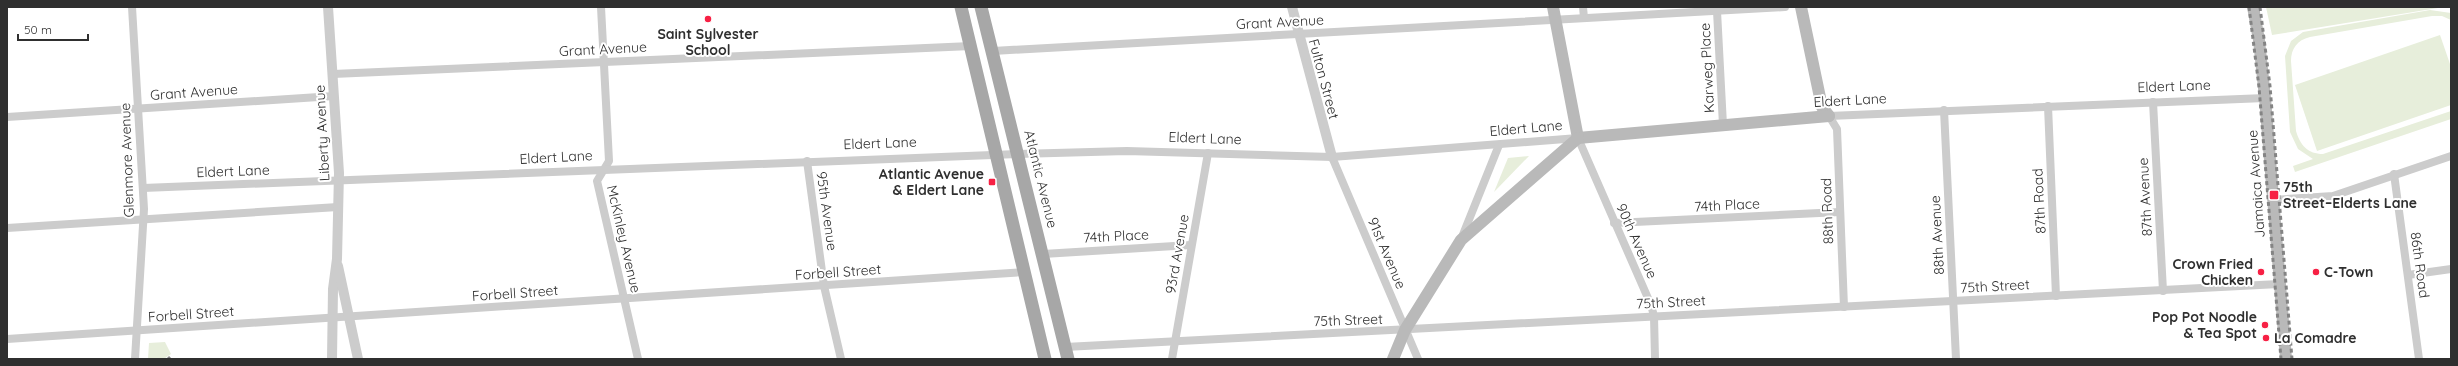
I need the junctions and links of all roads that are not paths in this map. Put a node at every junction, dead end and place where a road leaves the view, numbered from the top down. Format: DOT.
graph roads {
  1 [pos="132,7"];
  2 [pos="328,7"];
  3 [pos="601,7"];
  4 [pos="961,7"];
  5 [pos="981,7"];
  6 [pos="1292,7"];
  7 [pos="1553,7"];
  8 [pos="1583,7"];
  9 [pos="1785,7"];
  10 [pos="1802,7"];
  11 [pos="2253,7"];
  12 [pos="1717,11"];
  13 [pos="1584,18"];
  14 [pos="1556,20"];
  15 [pos="1298,34"];
  16 [pos="971,46"];
  17 [pos="993,51"];
  18 [pos="604,62"];
  19 [pos="333,74"];
  20 [pos="334,96"];
  21 [pos="2265,98"];
  22 [pos="2154,102"];
  23 [pos="2048,106"];
  24 [pos="138,108"];
  25 [pos="1944,110"];
  26 [pos="1829,116"];
  27 [pos="7,117"];
  28 [pos="1723,125"];
  29 [pos="1578,138"];
  30 [pos="1499,146"];
  31 [pos="1208,153"];
  32 [pos="996,154"];
  33 [pos="1018,154"];
  34 [pos="2451,156"];
  35 [pos="1332,157"];
  36 [pos="807,161"];
  37 [pos="603,170"];
  38 [pos="2394,174"];
  39 [pos="339,182"];
  40 [pos="143,188"];
  41 [pos="2273,200"];
  42 [pos="338,207"];
  43 [pos="1840,212"];
  44 [pos="142,219"];
  45 [pos="1614,223"];
  46 [pos="7,228"];
  47 [pos="1461,240"];
  48 [pos="1191,246"];
  49 [pos="1043,254"];
  50 [pos="337,259"];
  51 [pos="2451,269"];
  52 [pos="1024,272"];
  53 [pos="2408,275"];
  54 [pos="2279,284"];
  55 [pos="824,286"];
  56 [pos="2163,291"];
  57 [pos="2056,296"];
  58 [pos="624,299"];
  59 [pos="1953,301"];
  60 [pos="1844,307"];
  61 [pos="1654,316"];
  62 [pos="348,317"];
  63 [pos="334,318"];
  64 [pos="1405,330"];
  65 [pos="136,331"];
  66 [pos="7,340"];
  67 [pos="1175,340"];
  68 [pos="1067,353"];
  69 [pos="135,359"];
  70 [pos="332,359"];
  71 [pos="358,359"];
  72 [pos="638,359"];
  73 [pos="841,359"];
  74 [pos="1045,359"];
  75 [pos="1172,359"];
  76 [pos="1393,359"];
  77 [pos="1418,359"];
  78 [pos="1655,359"];
  79 [pos="1956,359"];
  80 [pos="2286,359"];
  81 [pos="2419,359"];
  1 -- 24 [label="street, Glenmore Avenue"];
  2 -- 19 [label="street, Liberty Avenue"];
  3 -- 18 [label="street, McKinley Avenue"];
  4 -- 16 [label="main road"];
  5 -- 17 [label="main road, Atlantic Avenue"];
  6 -- 15 [label="street, Fulton Street"];
  7 -- 14 [label="main road"];
  8 -- 13 [label="street"];
  9 -- 12 [label="street, Grant Avenue"];
  10 -- 26 [label="main road"];
  11 -- 21 [label="main road, Jamaica Avenue"];
  12 -- 13 [label="street, Grant Avenue"];
  12 -- 28 [label="street, Karweg Place"];
  13 -- 14 [label="street, Grant Avenue"];
  14 -- 15 [label="street, Grant Avenue"];
  14 -- 29 [label="main road"];
  15 -- 17 [label="street, Grant Avenue"];
  15 -- 35 [label="street, Fulton Street"];
  16 -- 18 [label="street, Grant Avenue"];
  16 -- 32 [label="main road"];
  17 -- 33 [label="main road, Atlantic Avenue"];
  18 -- 19 [label="street, Grant Avenue"];
  18 -- 37 [label="street, McKinley Avenue"];
  19 -- 20 [label="street, Liberty Avenue"];
  20 -- 24 [label="street, Grant Avenue"];
  20 -- 39 [label="street, Liberty Avenue"];
  21 -- 22 [label="street, Eldert Lane"];
  21 -- 41 [label="main road, Jamaica Avenue"];
  22 -- 23 [label="street, Eldert Lane"];
  22 -- 56 [label="street, 87th Avenue"];
  23 -- 25 [label="street, Eldert Lane"];
  23 -- 57 [label="street, 87th Road"];
  24 -- 27 [label="street, Grant Avenue"];
  24 -- 40 [label="street, Glenmore Avenue"];
  25 -- 26 [label="street, Eldert Lane"];
  25 -- 59 [label="street, 88th Avenue"];
  26 -- 28 [label="main road, Eldert Lane"];
  26 -- 43 [label="street, 88th Road"];
  28 -- 29 [label="main road, Eldert Lane"];
  29 -- 30 [label="street, Eldert Lane"];
  29 -- 45 [label="street, 90th Avenue"];
  29 -- 47 [label="main road"];
  30 -- 35 [label="street, Eldert Lane"];
  30 -- 47 [label="street"];
  31 -- 33 [label="street, Eldert Lane"];
  31 -- 35 [label="street, Eldert Lane"];
  31 -- 48 [label="street, 93rd Avenue"];
  32 -- 33 [label="street, Eldert Lane"];
  32 -- 36 [label="street, Eldert Lane"];
  32 -- 52 [label="main road"];
  33 -- 49 [label="main road, Atlantic Avenue"];
  34 -- 38 [label="street"];
  35 -- 64 [label="street, 91st Avenue"];
  36 -- 37 [label="street, Eldert Lane"];
  36 -- 55 [label="street, 95th Avenue"];
  37 -- 39 [label="street, Eldert Lane"];
  37 -- 58 [label="street, McKinley Avenue"];
  38 -- 41 [label="street"];
  38 -- 53 [label="street, 86th Road"];
  39 -- 40 [label="street, Eldert Lane"];
  39 -- 42 [label="street, Liberty Avenue"];
  40 -- 44 [label="street, Glenmore Avenue"];
  41 -- 54 [label="main road, Jamaica Avenue"];
  42 -- 44 [label="street"];
  42 -- 50 [label="street, Liberty Avenue"];
  43 -- 45 [label="street, 74th Place"];
  43 -- 60 [label="street, 88th Road"];
  44 -- 46 [label="street"];
  44 -- 65 [label="street, Glenmore Avenue"];
  45 -- 61 [label="street, 90th Avenue"];
  47 -- 64 [label="main road"];
  48 -- 49 [label="street, 74th Place"];
  48 -- 67 [label="street, 93rd Avenue"];
  49 -- 68 [label="main road, Atlantic Avenue"];
  50 -- 62 [label="street, Liberty Avenue"];
  50 -- 63 [label="street, Liberty Avenue"];
  51 -- 53 [label="street"];
  52 -- 55 [label="street, Forbell Street"];
  52 -- 74 [label="main road"];
  53 -- 81 [label="street, 86th Road"];
  54 -- 56 [label="street, 75th Street"];
  54 -- 80 [label="main road, Jamaica Avenue"];
  55 -- 58 [label="street, Forbell Street"];
  55 -- 73 [label="street, 95th Avenue"];
  56 -- 57 [label="street, 75th Street"];
  57 -- 59 [label="street, 75th Street"];
  58 -- 62 [label="street, Forbell Street"];
  58 -- 72 [label="street, McKinley Avenue"];
  59 -- 60 [label="street, 75th Street"];
  59 -- 79 [label="street, 88th Avenue"];
  60 -- 61 [label="street, 75th Street"];
  61 -- 64 [label="street, 75th Street"];
  61 -- 78 [label="street, 90th Avenue"];
  62 -- 63 [label="street, Forbell Street"];
  62 -- 71 [label="street, Liberty Avenue"];
  63 -- 65 [label="street, Forbell Street"];
  63 -- 70 [label="street, Liberty Avenue"];
  64 -- 67 [label="street, 75th Street"];
  64 -- 76 [label="main road"];
  64 -- 77 [label="street, 91st Avenue"];
  65 -- 66 [label="street, Forbell Street"];
  65 -- 69 [label="street, Glenmore Avenue"];
  67 -- 68 [label="street, 75th Street"];
  67 -- 75 [label="street, 93rd Avenue"];
}
